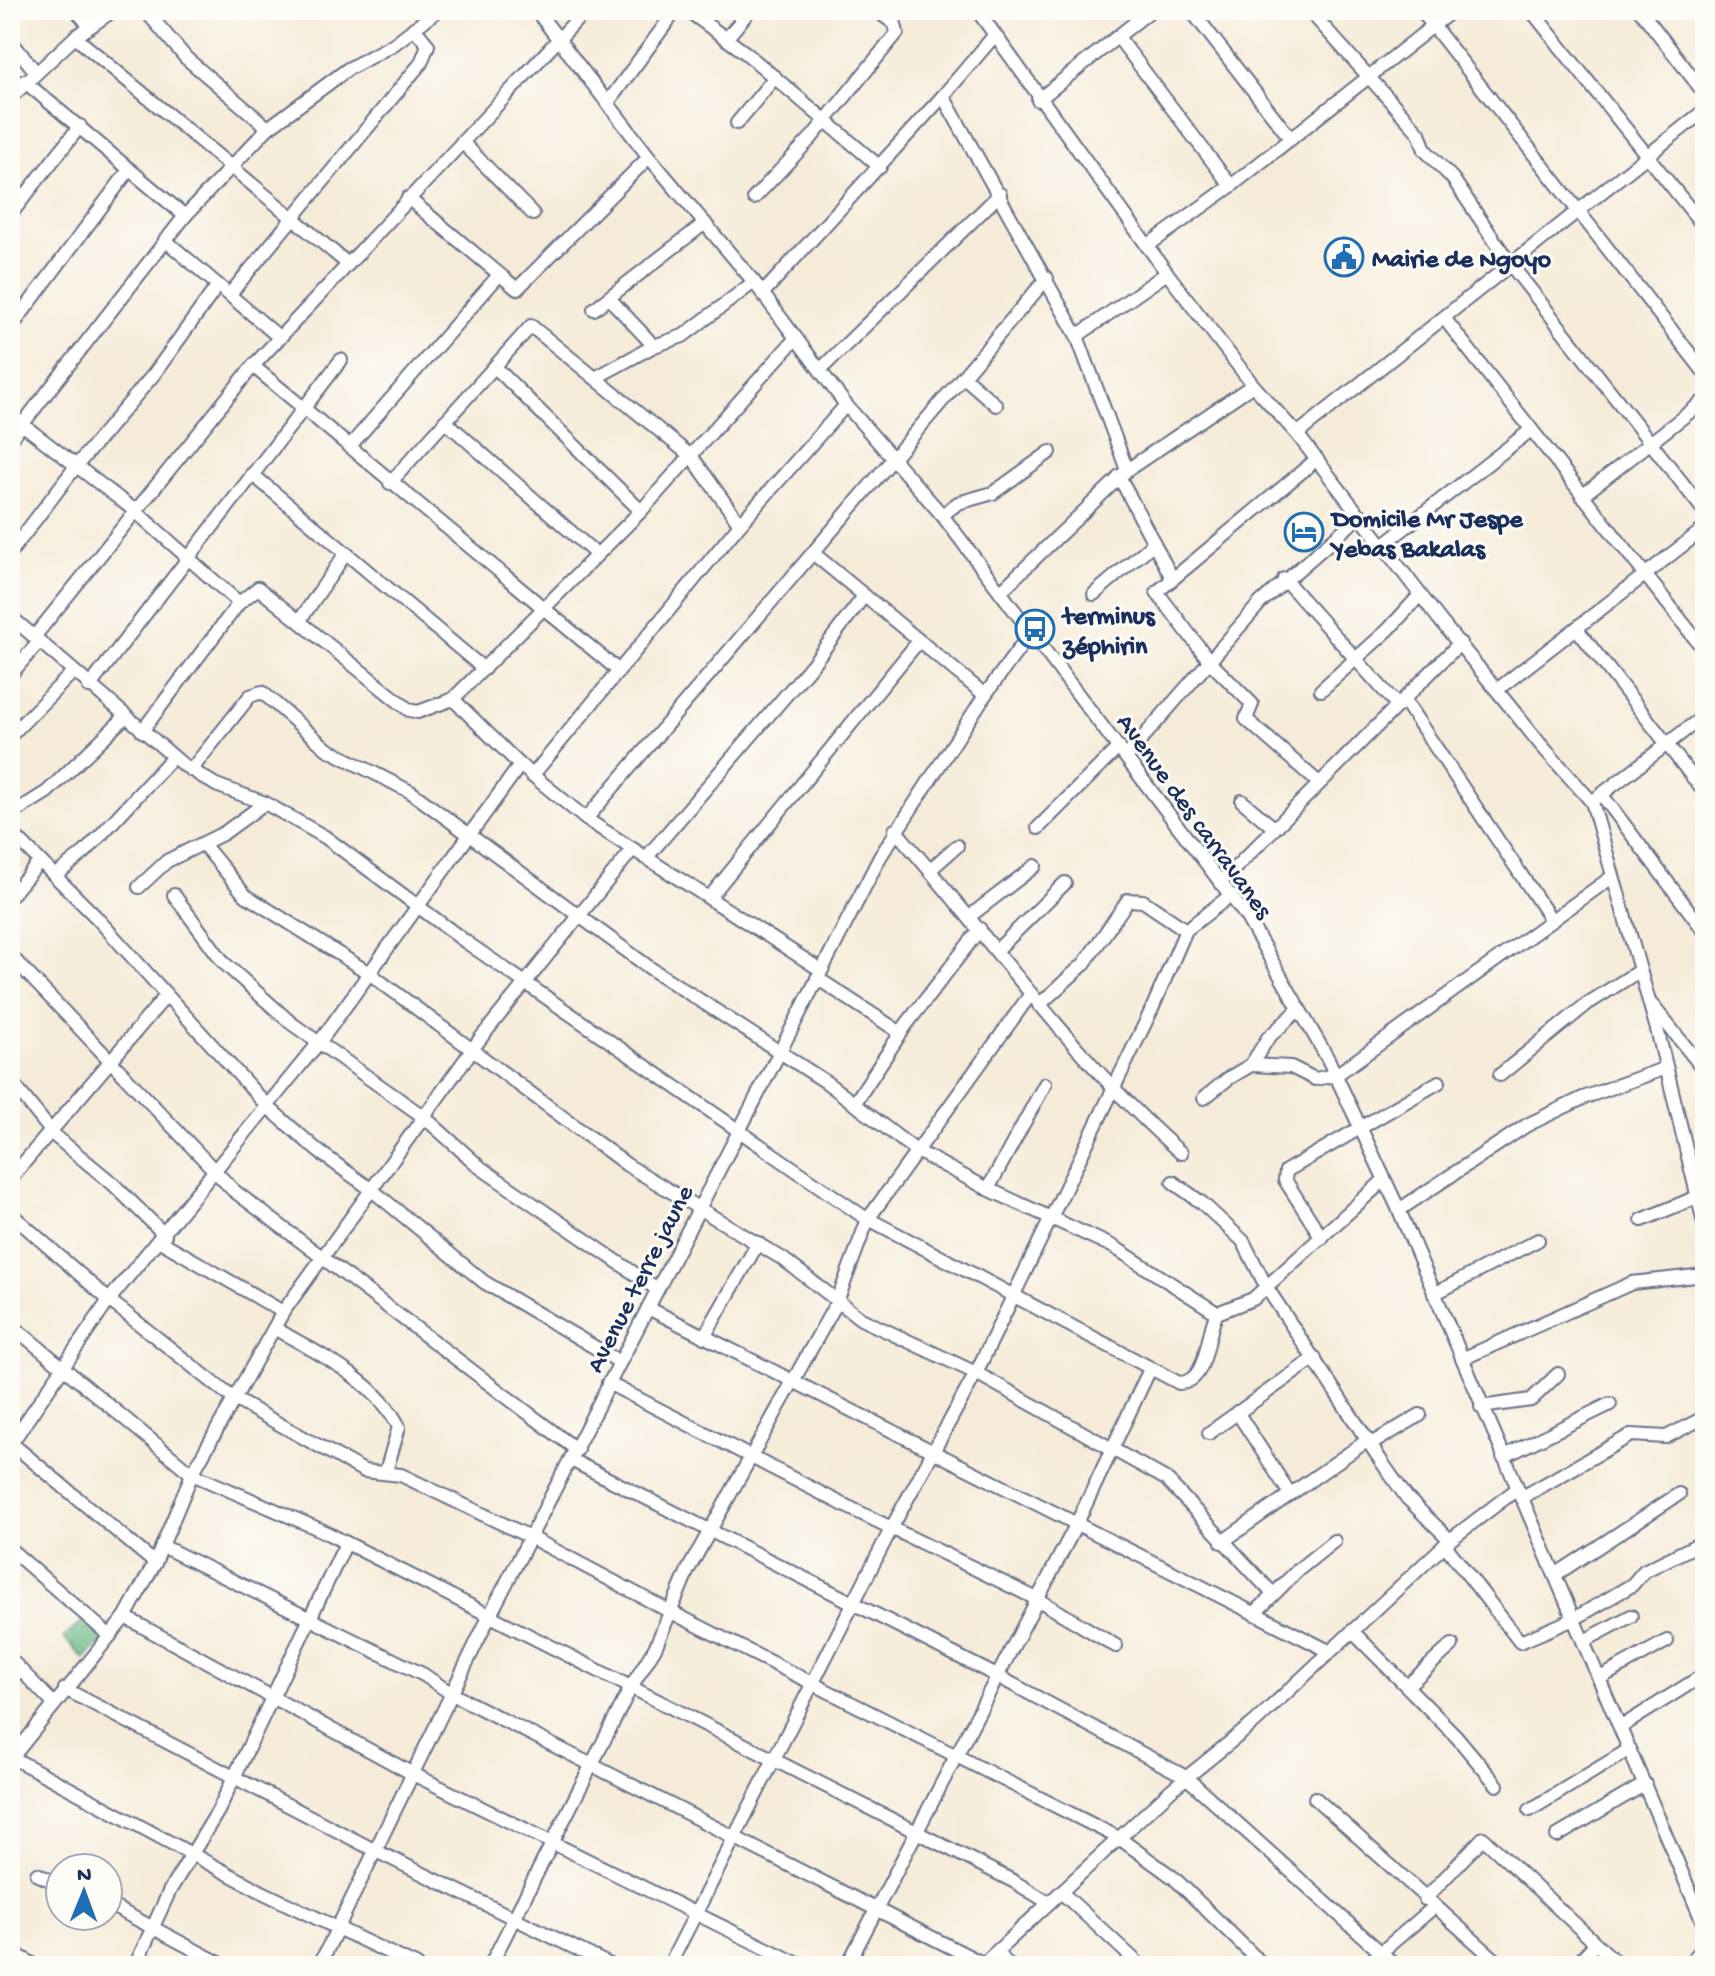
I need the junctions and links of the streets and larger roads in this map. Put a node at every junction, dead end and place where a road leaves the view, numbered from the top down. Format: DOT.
graph roads {
  1 [pos="76,10"];
  2 [pos="114,10"];
  3 [pos="145,10"];
  4 [pos="438,10"];
  5 [pos="536,10"];
  6 [pos="586,10"];
  7 [pos="676,10"];
  8 [pos="687,10"];
  9 [pos="750,10"];
  10 [pos="876,10"];
  11 [pos="977,10"];
  12 [pos="1151,10"];
  13 [pos="1191,10"];
  14 [pos="1309,10"];
  15 [pos="1421,10"];
  16 [pos="1453,10"];
  17 [pos="1531,10"];
  18 [pos="1640,10"];
  19 [pos="1136,14"];
  20 [pos="1432,25"];
  21 [pos="90,26"];
  22 [pos="414,28"];
  23 [pos="994,36"];
  24 [pos="75,37"];
  25 [pos="1118,37"];
  26 [pos="726,39"];
  27 [pos="10,40"];
  28 [pos="561,41"];
  29 [pos="35,71"];
  30 [pos="775,77"];
  31 [pos="1367,79"];
  32 [pos="24,81"];
  33 [pos="1705,94"];
  34 [pos="943,96"];
  35 [pos="10,98"];
  36 [pos="1038,100"];
  37 [pos="609,101"];
  38 [pos="1705,110"];
  39 [pos="826,120"];
  40 [pos="737,123"];
  41 [pos="80,126"];
  42 [pos="268,128"];
  43 [pos="1291,139"];
  44 [pos="462,142"];
  45 [pos="1647,155"];
  46 [pos="649,157"];
  47 [pos="230,167"];
  48 [pos="880,167"];
  49 [pos="129,170"];
  50 [pos="1231,186"];
  51 [pos="1000,194"];
  52 [pos="408,198"];
  53 [pos="754,198"];
  54 [pos="1577,209"];
  55 [pos="533,214"];
  56 [pos="10,215"];
  57 [pos="185,216"];
  58 [pos="295,218"];
  59 [pos="705,223"];
  60 [pos="1705,228"];
  61 [pos="165,240"];
  62 [pos="1147,246"];
  63 [pos="348,264"];
  64 [pos="1511,265"];
  65 [pos="1167,273"];
  66 [pos="499,275"];
  67 [pos="1047,278"];
  68 [pos="754,282"];
  69 [pos="218,285"];
  70 [pos="763,293"];
  71 [pos="230,294"];
  72 [pos="609,298"];
  73 [pos="594,309"];
  74 [pos="1444,318"];
  75 [pos="10,329"];
  76 [pos="1077,336"];
  77 [pos="280,338"];
  78 [pos="796,338"];
  79 [pos="654,346"];
  80 [pos="341,360"];
  81 [pos="253,366"];
  82 [pos="495,367"];
  83 [pos="820,370"];
  84 [pos="1705,373"];
  85 [pos="595,378"];
  86 [pos="965,378"];
  87 [pos="1253,385"];
  88 [pos="1705,400"];
  89 [pos="846,405"];
  90 [pos="996,405"];
  91 [pos="302,407"];
  92 [pos="10,415"];
  93 [pos="445,421"];
  94 [pos="21,425"];
  95 [pos="1531,430"];
  96 [pos="1297,434"];
  97 [pos="10,440"];
  98 [pos="1652,440"];
  99 [pos="349,447"];
  100 [pos="1050,452"];
  101 [pos="692,457"];
  102 [pos="892,459"];
  103 [pos="1317,459"];
  104 [pos="77,465"];
  105 [pos="1123,473"];
  106 [pos="252,474"];
  107 [pos="390,483"];
  108 [pos="1582,496"];
  109 [pos="134,510"];
  110 [pos="641,511"];
  111 [pos="1705,512"];
  112 [pos="942,515"];
  113 [pos="1361,515"];
  114 [pos="740,524"];
  115 [pos="1705,528"];
  116 [pos="1154,543"];
  117 [pos="1384,544"];
  118 [pos="10,553"];
  119 [pos="346,553"];
  120 [pos="596,554"];
  121 [pos="814,554"];
  122 [pos="188,558"];
  123 [pos="1645,576"];
  124 [pos="1172,578"];
  125 [pos="1284,579"];
  126 [pos="1001,591"];
  127 [pos="1094,594"];
  128 [pos="1420,595"];
  129 [pos="864,596"];
  130 [pos="239,603"];
  131 [pos="541,609"];
  132 [pos="10,616"];
  133 [pos="300,620"];
  134 [pos="1577,629"];
  135 [pos="1032,631"];
  136 [pos="37,639"];
  137 [pos="918,642"];
  138 [pos="1460,643"];
  139 [pos="1705,651"];
  140 [pos="1355,660"];
  141 [pos="1211,663"];
  142 [pos="484,669"];
  143 [pos="619,671"];
  144 [pos="72,673"];
  145 [pos="10,675"];
  146 [pos="89,687"];
  147 [pos="1498,689"];
  148 [pos="1321,690"];
  149 [pos="985,695"];
  150 [pos="453,699"];
  151 [pos="1401,703"];
  152 [pos="1705,715"];
  153 [pos="125,717"];
  154 [pos="142,731"];
  155 [pos="10,736"];
  156 [pos="1666,745"];
  157 [pos="1122,752"];
  158 [pos="173,757"];
  159 [pos="520,765"];
  160 [pos="191,770"];
  161 [pos="532,776"];
  162 [pos="1319,783"];
  163 [pos="1705,793"];
  164 [pos="1597,798"];
  165 [pos="1242,801"];
  166 [pos="265,803"];
  167 [pos="10,815"];
  168 [pos="586,819"];
  169 [pos="1038,828"];
  170 [pos="1274,828"];
  171 [pos="895,830"];
  172 [pos="10,831"];
  173 [pos="469,837"];
  174 [pos="203,844"];
  175 [pos="957,846"];
  176 [pos="633,849"];
  177 [pos="646,858"];
  178 [pos="40,861"];
  179 [pos="1035,866"];
  180 [pos="931,869"];
  181 [pos="55,876"];
  182 [pos="1612,877"];
  183 [pos="1221,882"];
  184 [pos="1065,883"];
  185 [pos="139,887"];
  186 [pos="174,895"];
  187 [pos="1231,895"];
  188 [pos="10,897"];
  189 [pos="709,898"];
  190 [pos="418,906"];
  191 [pos="970,916"];
  192 [pos="579,917"];
  193 [pos="1552,921"];
  194 [pos="980,929"];
  195 [pos="1186,930"];
  196 [pos="1705,932"];
  197 [pos="997,950"];
  198 [pos="10,955"];
  199 [pos="1639,971"];
  200 [pos="369,973"];
  201 [pos="819,974"];
  202 [pos="525,981"];
  203 [pos="165,997"];
  204 [pos="1035,1000"];
  205 [pos="1648,1000"];
  206 [pos="1298,1010"];
  207 [pos="901,1033"];
  208 [pos="321,1040"];
  209 [pos="472,1050"];
  210 [pos="780,1052"];
  211 [pos="111,1059"];
  212 [pos="1251,1065"];
  213 [pos="1704,1066"];
  214 [pos="1666,1068"];
  215 [pos="1336,1075"];
  216 [pos="1500,1075"];
  217 [pos="10,1080"];
  218 [pos="1439,1082"];
  219 [pos="1045,1084"];
  220 [pos="1114,1088"];
  221 [pos="1204,1098"];
  222 [pos="854,1104"];
  223 [pos="268,1107"];
  224 [pos="424,1117"];
  225 [pos="50,1129"];
  226 [pos="1361,1129"];
  227 [pos="738,1131"];
  228 [pos="915,1150"];
  229 [pos="1181,1153"];
  230 [pos="216,1173"];
  231 [pos="10,1179"];
  232 [pos="1384,1180"];
  233 [pos="1173,1182"];
  234 [pos="988,1189"];
  235 [pos="372,1190"];
  236 [pos="1697,1197"];
  237 [pos="701,1207"];
  238 [pos="1399,1210"];
  239 [pos="10,1213"];
  240 [pos="868,1219"];
  241 [pos="1051,1219"];
  242 [pos="1642,1220"];
  243 [pos="1705,1227"];
  244 [pos="162,1238"];
  245 [pos="1322,1238"];
  246 [pos="1538,1240"];
  247 [pos="758,1243"];
  248 [pos="324,1256"];
  249 [pos="1705,1275"];
  250 [pos="1267,1288"];
  251 [pos="657,1289"];
  252 [pos="1434,1294"];
  253 [pos="1013,1296"];
  254 [pos="109,1300"];
  255 [pos="837,1302"];
  256 [pos="648,1308"];
  257 [pos="283,1312"];
  258 [pos="1217,1313"];
  259 [pos="10,1324"];
  260 [pos="274,1328"];
  261 [pos="704,1337"];
  262 [pos="1315,1358"];
  263 [pos="1462,1359"];
  264 [pos="618,1361"];
  265 [pos="64,1368"];
  266 [pos="1150,1369"];
  267 [pos="976,1373"];
  268 [pos="249,1374"];
  269 [pos="1558,1374"];
  270 [pos="792,1382"];
  271 [pos="608,1383"];
  272 [pos="215,1387"];
  273 [pos="234,1399"];
  274 [pos="1610,1404"];
  275 [pos="1481,1407"];
  276 [pos="1237,1412"];
  277 [pos="1420,1415"];
  278 [pos="1705,1417"];
  279 [pos="1209,1433"];
  280 [pos="1369,1442"];
  281 [pos="10,1443"];
  282 [pos="1114,1449"];
  283 [pos="933,1451"];
  284 [pos="574,1455"];
  285 [pos="751,1456"];
  286 [pos="1503,1457"];
  287 [pos="386,1471"];
  288 [pos="192,1474"];
  289 [pos="1290,1494"];
  290 [pos="1519,1494"];
  291 [pos="1679,1494"];
  292 [pos="1076,1525"];
  293 [pos="892,1527"];
  294 [pos="710,1530"];
  295 [pos="530,1537"];
  296 [pos="1334,1541"];
  297 [pos="1705,1541"];
  298 [pos="1222,1542"];
  299 [pos="346,1543"];
  300 [pos="1447,1543"];
  301 [pos="162,1546"];
  302 [pos="10,1549"];
  303 [pos="155,1563"];
  304 [pos="1555,1575"];
  305 [pos="1273,1594"];
  306 [pos="1037,1599"];
  307 [pos="852,1606"];
  308 [pos="669,1611"];
  309 [pos="1254,1614"];
  310 [pos="1631,1616"];
  311 [pos="125,1617"];
  312 [pos="489,1617"];
  313 [pos="307,1619"];
  314 [pos="1574,1619"];
  315 [pos="1352,1631"];
  316 [pos="110,1636"];
  317 [pos="1584,1641"];
  318 [pos="1667,1641"];
  319 [pos="1452,1645"];
  320 [pos="1116,1646"];
  321 [pos="1329,1651"];
  322 [pos="10,1659"];
  323 [pos="1705,1674"];
  324 [pos="997,1676"];
  325 [pos="1600,1678"];
  326 [pos="813,1683"];
  327 [pos="1407,1686"];
  328 [pos="631,1687"];
  329 [pos="65,1689"];
  330 [pos="452,1694"];
  331 [pos="271,1697"];
  332 [pos="53,1703"];
  333 [pos="1621,1727"];
  334 [pos="1630,1749"];
  335 [pos="956,1753"];
  336 [pos="11,1758"];
  337 [pos="775,1759"];
  338 [pos="592,1764"];
  339 [pos="413,1774"];
  340 [pos="234,1776"];
  341 [pos="1186,1777"];
  342 [pos="1645,1784"];
  343 [pos="1497,1785"];
  344 [pos="1315,1798"];
  345 [pos="1530,1810"];
  346 [pos="915,1833"];
  347 [pos="1557,1836"];
  348 [pos="736,1837"];
  349 [pos="1119,1838"];
  350 [pos="552,1842"];
  351 [pos="376,1851"];
  352 [pos="193,1855"];
  353 [pos="37,1874"];
  354 [pos="44,1877"];
  355 [pos="1061,1892"];
  356 [pos="1049,1903"];
  357 [pos="1429,1903"];
  358 [pos="877,1907"];
  359 [pos="124,1912"];
  360 [pos="697,1916"];
  361 [pos="514,1918"];
  362 [pos="152,1926"];
  363 [pos="337,1927"];
  364 [pos="1705,1927"];
  365 [pos="1595,1944"];
  366 [pos="1705,1946"];
  367 [pos="10,1951"];
  368 [pos="1380,1951"];
  369 [pos="996,1953"];
  370 [pos="1127,1961"];
  371 [pos="983,1965"];
  372 [pos="36,1966"];
  373 [pos="135,1966"];
  374 [pos="225,1966"];
  375 [pos="319,1966"];
  376 [pos="417,1966"];
  377 [pos="490,1966"];
  378 [pos="612,1966"];
  379 [pos="669,1966"];
  380 [pos="802,1966"];
  381 [pos="847,1966"];
  382 [pos="1010,1966"];
  383 [pos="1141,1966"];
  384 [pos="1264,1966"];
  385 [pos="1365,1966"];
  386 [pos="1396,1966"];
  387 [pos="1502,1966"];
  388 [pos="1575,1966"];
  389 [pos="1620,1966"];
  390 [pos="1687,1966"];
  1 -- 21 [label="street"];
  2 -- 21 [label="street"];
  3 -- 42 [label="street"];
  4 -- 22 [label="street"];
  5 -- 28 [label="street, Avenue des carravanes"];
  6 -- 28 [label="street"];
  7 -- 37 [label="street"];
  8 -- 26 [label="street"];
  9 -- 26 [label="street"];
  10 -- 39 [label="street"];
  11 -- 23 [label="street"];
  12 -- 19 [label="street"];
  13 -- 43 [label="street"];
  14 -- 31 [label="street"];
  15 -- 20 [label="street"];
  16 -- 20 [label="street"];
  17 -- 45 [label="street"];
  18 -- 33 [label="street"];
  19 -- 25 [label="street"];
  20 -- 31 [label="street"];
  20 -- 54 [label="street"];
  21 -- 24 [label="street"];
  22 -- 42 [label="street"];
  22 -- 58 [label="street"];
  23 -- 34 [label="street"];
  23 -- 36 [label="street"];
  24 -- 29 [label="street"];
  24 -- 47 [label="street"];
  25 -- 36 [label="street"];
  25 -- 50 [label="street"];
  26 -- 30 [label="street"];
  27 -- 29 [label="street"];
  28 -- 37 [label="street, Avenue des carravanes"];
  28 -- 44 [label="street"];
  29 -- 32 [label="street"];
  30 -- 39 [label="street"];
  30 -- 40 [label="street"];
  31 -- 43 [label="street"];
  31 -- 64 [label="street"];
  32 -- 35 [label="street"];
  32 -- 41 [label="street"];
  34 -- 48 [label="street"];
  34 -- 51 [label="street"];
  36 -- 62 [label="street"];
  37 -- 46 [label="street, Avenue des carravanes"];
  38 -- 45 [label="street"];
  39 -- 48 [label="street"];
  39 -- 53 [label="street"];
  41 -- 49 [label="street"];
  41 -- 56 [label="street"];
  42 -- 47 [label="street"];
  43 -- 50 [label="street"];
  44 -- 52 [label="street"];
  44 -- 55 [label="street"];
  45 -- 54 [label="street"];
  45 -- 60 [label="street"];
  46 -- 59 [label="street, Avenue des carravanes"];
  46 -- 66 [label="street"];
  47 -- 57 [label="street"];
  47 -- 58 [label="street"];
  48 -- 70 [label="street"];
  49 -- 57 [label="street"];
  49 -- 75 [label="street"];
  50 -- 62 [label="street"];
  51 -- 67 [label="street"];
  51 -- 83 [label="street"];
  52 -- 63 [label="street"];
  52 -- 66 [label="street"];
  54 -- 64 [label="street"];
  54 -- 84 [label="street"];
  57 -- 61 [label="street"];
  58 -- 63 [label="street"];
  58 -- 71 [label="street"];
  59 -- 68 [label="street, Avenue des carravanes"];
  59 -- 72 [label="street"];
  61 -- 69 [label="street"];
  61 -- 94 [label="street"];
  62 -- 65 [label="street"];
  63 -- 77 [label="street"];
  64 -- 74 [label="street"];
  64 -- 98 [label="street"];
  65 -- 76 [label="street"];
  65 -- 87 [label="street"];
  66 -- 99 [label="street"];
  67 -- 76 [label="street"];
  67 -- 86 [label="street"];
  68 -- 70 [label="street, Avenue des carravanes"];
  68 -- 79 [label="street"];
  69 -- 71 [label="street"];
  69 -- 104 [label="street"];
  70 -- 78 [label="street, Avenue des carravanes"];
  71 -- 77 [label="street"];
  72 -- 73 [label="street"];
  72 -- 79 [label="street"];
  74 -- 95 [label="street"];
  74 -- 96 [label="street"];
  76 -- 105 [label="street"];
  77 -- 81 [label="street"];
  78 -- 83 [label="street, Avenue des carravanes"];
  78 -- 101 [label="street"];
  79 -- 85 [label="street"];
  80 -- 91 [label="street"];
  81 -- 91 [label="street"];
  81 -- 109 [label="street"];
  82 -- 85 [label="street"];
  82 -- 93 [label="street"];
  82 -- 110 [label="street"];
  83 -- 89 [label="street, Avenue des carravanes"];
  85 -- 101 [label="street"];
  86 -- 90 [label="street"];
  86 -- 102 [label="street"];
  87 -- 96 [label="street"];
  87 -- 105 [label="street"];
  88 -- 98 [label="street"];
  89 -- 102 [label="street, Avenue des carravanes"];
  89 -- 114 [label="street"];
  91 -- 99 [label="street"];
  91 -- 106 [label="street"];
  92 -- 94 [label="street"];
  93 -- 107 [label="street"];
  93 -- 120 [label="street"];
  94 -- 97 [label="street"];
  94 -- 104 [label="street"];
  95 -- 108 [label="street"];
  95 -- 117 [label="street"];
  96 -- 103 [label="street"];
  98 -- 108 [label="street"];
  98 -- 111 [label="street"];
  99 -- 107 [label="street"];
  100 -- 112 [label="street"];
  101 -- 110 [label="street"];
  101 -- 114 [label="street"];
  102 -- 112 [label="street, Avenue des carravanes"];
  102 -- 121 [label="street"];
  103 -- 113 [label="street"];
  103 -- 124 [label="street"];
  104 -- 109 [label="street"];
  104 -- 118 [label="street"];
  105 -- 116 [label="street"];
  105 -- 126 [label="street"];
  106 -- 119 [label="street"];
  106 -- 122 [label="street"];
  107 -- 131 [label="street"];
  108 -- 123 [label="street"];
  109 -- 122 [label="street"];
  109 -- 136 [label="street"];
  110 -- 120 [label="street"];
  112 -- 126 [label="street, Avenue des carravanes"];
  113 -- 117 [label="street"];
  113 -- 125 [label="street"];
  114 -- 143 [label="street"];
  115 -- 123 [label="street"];
  116 -- 124 [label="street"];
  116 -- 127 [label="street"];
  117 -- 128 [label="street"];
  119 -- 133 [label="street"];
  119 -- 142 [label="street"];
  120 -- 131 [label="street"];
  121 -- 129 [label="street"];
  121 -- 168 [label="street"];
  122 -- 130 [label="street"];
  122 -- 146 [label="street"];
  123 -- 134 [label="street"];
  123 -- 139 [label="street"];
  124 -- 141 [label="street"];
  125 -- 140 [label="street"];
  125 -- 141 [label="street"];
  126 -- 135 [label="street, Avenue des carravanes"];
  128 -- 138 [label="street"];
  128 -- 140 [label="street"];
  129 -- 137 [label="street"];
  129 -- 177 [label="street"];
  130 -- 133 [label="street"];
  130 -- 154 [label="street"];
  131 -- 142 [label="street"];
  131 -- 143 [label="street"];
  132 -- 136 [label="street"];
  133 -- 150 [label="street"];
  134 -- 147 [label="street"];
  134 -- 156 [label="street"];
  135 -- 149 [label="street, Avenue terre jaune"];
  135 -- 157 [label="street, Avenue des carravanes"];
  136 -- 144 [label="street"];
  136 -- 145 [label="street"];
  137 -- 149 [label="street"];
  137 -- 189 [label="street"];
  138 -- 147 [label="street"];
  138 -- 151 [label="street"];
  140 -- 148 [label="street"];
  140 -- 151 [label="street"];
  141 -- 157 [label="street"];
  141 -- 162 [label="street"];
  142 -- 150 [label="street"];
  143 -- 161 [label="street"];
  144 -- 146 [label="street"];
  144 -- 155 [label="street"];
  146 -- 153 [label="street"];
  147 -- 164 [label="street"];
  149 -- 171 [label="street, Avenue terre jaune"];
  150 -- 159 [label="street"];
  151 -- 162 [label="street"];
  151 -- 193 [label="street"];
  152 -- 156 [label="street"];
  153 -- 154 [label="street"];
  153 -- 167 [label="street"];
  154 -- 158 [label="street"];
  156 -- 163 [label="street"];
  156 -- 164 [label="street"];
  157 -- 169 [label="street"];
  157 -- 183 [label="street, Avenue des carravanes"];
  158 -- 160 [label="street"];
  158 -- 181 [label="street"];
  159 -- 161 [label="street"];
  159 -- 173 [label="street"];
  160 -- 166 [label="street"];
  160 -- 173 [label="street"];
  161 -- 168 [label="street"];
  162 -- 170 [label="street"];
  164 -- 182 [label="street"];
  164 -- 196 [label="street"];
  165 -- 170 [label="street"];
  166 -- 174 [label="street"];
  166 -- 190 [label="street"];
  168 -- 176 [label="street"];
  170 -- 183 [label="street"];
  171 -- 180 [label="street"];
  171 -- 201 [label="street, Avenue terre jaune"];
  172 -- 178 [label="street"];
  173 -- 190 [label="street"];
  173 -- 192 [label="street"];
  174 -- 185 [label="street"];
  174 -- 200 [label="street"];
  175 -- 180 [label="street"];
  176 -- 177 [label="street"];
  176 -- 192 [label="street"];
  177 -- 189 [label="street"];
  178 -- 181 [label="street"];
  178 -- 188 [label="street"];
  179 -- 191 [label="street"];
  180 -- 191 [label="street"];
  181 -- 203 [label="street"];
  182 -- 193 [label="street"];
  182 -- 199 [label="street"];
  183 -- 187 [label="street, Avenue des carravanes"];
  184 -- 197 [label="street"];
  186 -- 208 [label="street"];
  187 -- 195 [label="street"];
  187 -- 206 [label="street, Avenue des carravanes"];
  189 -- 201 [label="street"];
  190 -- 200 [label="street"];
  190 -- 202 [label="street"];
  191 -- 194 [label="street"];
  192 -- 202 [label="street"];
  192 -- 210 [label="street"];
  193 -- 215 [label="street"];
  194 -- 197 [label="street"];
  194 -- 207 [label="street"];
  195 -- 204 [label="street"];
  195 -- 220 [label="street"];
  197 -- 204 [label="street"];
  198 -- 211 [label="street"];
  199 -- 205 [label="street"];
  199 -- 216 [label="street"];
  200 -- 208 [label="street"];
  200 -- 209 [label="street"];
  201 -- 207 [label="street"];
  201 -- 210 [label="street, Avenue terre jaune"];
  202 -- 209 [label="street"];
  202 -- 227 [label="street"];
  203 -- 211 [label="street"];
  203 -- 223 [label="street"];
  204 -- 220 [label="street"];
  204 -- 228 [label="street"];
  205 -- 213 [label="street"];
  205 -- 214 [label="street"];
  206 -- 212 [label="street"];
  206 -- 215 [label="street, Avenue des carravanes"];
  207 -- 222 [label="street"];
  208 -- 223 [label="street"];
  208 -- 224 [label="street"];
  209 -- 224 [label="street"];
  209 -- 237 [label="street"];
  210 -- 222 [label="street"];
  210 -- 227 [label="street, Avenue terre jaune"];
  211 -- 225 [label="street"];
  211 -- 230 [label="street"];
  212 -- 215 [label="street"];
  212 -- 221 [label="street"];
  214 -- 236 [label="street"];
  214 -- 238 [label="street"];
  215 -- 226 [label="street, Avenue des carravanes"];
  217 -- 225 [label="street"];
  218 -- 226 [label="street"];
  219 -- 234 [label="street"];
  220 -- 229 [label="street"];
  220 -- 241 [label="street"];
  222 -- 228 [label="street"];
  223 -- 230 [label="street"];
  223 -- 235 [label="street"];
  224 -- 235 [label="street"];
  224 -- 251 [label="street"];
  225 -- 231 [label="street"];
  225 -- 244 [label="street"];
  226 -- 232 [label="street, Avenue des carravanes"];
  226 -- 245 [label="street"];
  227 -- 237 [label="street, Avenue terre jaune"];
  227 -- 240 [label="street"];
  228 -- 234 [label="street"];
  228 -- 240 [label="street"];
  230 -- 244 [label="street"];
  230 -- 248 [label="street"];
  232 -- 238 [label="street, Avenue des carravanes"];
  232 -- 245 [label="street"];
  233 -- 250 [label="street"];
  234 -- 241 [label="street"];
  235 -- 248 [label="street"];
  235 -- 264 [label="street"];
  236 -- 242 [label="street"];
  236 -- 243 [label="street"];
  237 -- 247 [label="street"];
  237 -- 251 [label="street, Avenue terre jaune"];
  238 -- 252 [label="street, Avenue des carravanes"];
  239 -- 254 [label="street"];
  240 -- 253 [label="street"];
  240 -- 255 [label="street"];
  241 -- 253 [label="street"];
  241 -- 258 [label="street"];
  244 -- 254 [label="street"];
  244 -- 257 [label="street"];
  245 -- 250 [label="street"];
  246 -- 252 [label="street"];
  247 -- 255 [label="street"];
  247 -- 261 [label="street"];
  248 -- 257 [label="street"];
  248 -- 284 [label="street"];
  249 -- 263 [label="street"];
  250 -- 258 [label="street"];
  250 -- 262 [label="street"];
  251 -- 256 [label="street, Avenue terre jaune"];
  252 -- 263 [label="street, Avenue des carravanes"];
  253 -- 266 [label="street"];
  253 -- 267 [label="street"];
  254 -- 265 [label="street"];
  254 -- 272 [label="street"];
  255 -- 267 [label="street"];
  255 -- 270 [label="street"];
  256 -- 261 [label="street"];
  256 -- 264 [label="street, Avenue terre jaune"];
  257 -- 260 [label="street"];
  258 -- 266 [label="street"];
  259 -- 265 [label="street"];
  260 -- 268 [label="street"];
  260 -- 287 [label="street"];
  261 -- 270 [label="street"];
  262 -- 276 [label="street"];
  262 -- 280 [label="street"];
  263 -- 275 [label="street, Avenue des carravanes"];
  264 -- 271 [label="street, Avenue terre jaune"];
  265 -- 281 [label="street"];
  265 -- 288 [label="street"];
  266 -- 282 [label="street"];
  267 -- 282 [label="street"];
  267 -- 283 [label="street"];
  268 -- 272 [label="street"];
  268 -- 273 [label="street"];
  269 -- 275 [label="street"];
  270 -- 283 [label="street"];
  270 -- 285 [label="street"];
  271 -- 284 [label="street, Avenue terre jaune"];
  271 -- 285 [label="street"];
  272 -- 273 [label="street"];
  273 -- 287 [label="street"];
  273 -- 288 [label="street"];
  274 -- 286 [label="street"];
  275 -- 286 [label="street, Avenue des carravanes"];
  276 -- 279 [label="street"];
  276 -- 289 [label="street"];
  277 -- 280 [label="street"];
  278 -- 290 [label="street"];
  280 -- 289 [label="street"];
  280 -- 300 [label="street"];
  281 -- 303 [label="street"];
  282 -- 292 [label="street"];
  282 -- 298 [label="street"];
  283 -- 292 [label="street"];
  283 -- 293 [label="street"];
  284 -- 294 [label="street"];
  284 -- 295 [label="street, Avenue terre jaune"];
  285 -- 293 [label="street"];
  285 -- 294 [label="street"];
  286 -- 290 [label="street, Avenue des carravanes"];
  287 -- 295 [label="street"];
  288 -- 299 [label="street"];
  288 -- 301 [label="street"];
  289 -- 298 [label="street"];
  290 -- 300 [label="street"];
  290 -- 304 [label="street, Avenue des carravanes"];
  291 -- 304 [label="street"];
  292 -- 306 [label="street"];
  292 -- 309 [label="street"];
  293 -- 306 [label="street"];
  293 -- 307 [label="street"];
  294 -- 307 [label="street"];
  294 -- 308 [label="street"];
  295 -- 308 [label="street"];
  295 -- 312 [label="street, Avenue terre jaune"];
  296 -- 305 [label="street"];
  297 -- 314 [label="street"];
  298 -- 305 [label="street"];
  299 -- 312 [label="street"];
  299 -- 313 [label="street"];
  300 -- 314 [label="street"];
  300 -- 315 [label="street"];
  301 -- 303 [label="street"];
  301 -- 313 [label="street"];
  302 -- 316 [label="street"];
  303 -- 311 [label="street"];
  304 -- 314 [label="street, Avenue des carravanes"];
  305 -- 309 [label="street"];
  306 -- 320 [label="street"];
  306 -- 324 [label="street"];
  307 -- 324 [label="street"];
  307 -- 326 [label="street"];
  308 -- 326 [label="street"];
  308 -- 328 [label="street"];
  309 -- 321 [label="street"];
  310 -- 317 [label="street"];
  311 -- 316 [label="street"];
  311 -- 331 [label="street"];
  312 -- 328 [label="street"];
  312 -- 330 [label="street, Avenue terre jaune"];
  313 -- 330 [label="street"];
  313 -- 331 [label="street"];
  314 -- 317 [label="street, Avenue des carravanes"];
  315 -- 321 [label="street"];
  315 -- 327 [label="street"];
  316 -- 329 [label="street"];
  317 -- 325 [label="street, Avenue des carravanes"];
  318 -- 325 [label="street"];
  319 -- 327 [label="street"];
  321 -- 341 [label="street"];
  322 -- 332 [label="street"];
  323 -- 333 [label="street"];
  324 -- 335 [label="street"];
  324 -- 341 [label="street"];
  325 -- 333 [label="street, Avenue des carravanes"];
  326 -- 335 [label="street"];
  326 -- 337 [label="street"];
  327 -- 343 [label="street"];
  328 -- 337 [label="street"];
  328 -- 338 [label="street"];
  329 -- 332 [label="street"];
  329 -- 340 [label="street"];
  330 -- 338 [label="street"];
  330 -- 339 [label="street, Avenue terre jaune"];
  331 -- 339 [label="street"];
  331 -- 340 [label="street"];
  332 -- 336 [label="street"];
  333 -- 334 [label="street, Avenue des carravanes"];
  334 -- 342 [label="street, Avenue des carravanes"];
  334 -- 345 [label="street"];
  335 -- 346 [label="street"];
  335 -- 349 [label="street"];
  336 -- 352 [label="street"];
  337 -- 346 [label="street"];
  337 -- 348 [label="street"];
  338 -- 348 [label="street"];
  338 -- 350 [label="street"];
  339 -- 350 [label="street"];
  339 -- 351 [label="street, Avenue terre jaune"];
  340 -- 351 [label="street"];
  340 -- 352 [label="street"];
  341 -- 349 [label="street"];
  341 -- 368 [label="street"];
  342 -- 347 [label="street"];
  342 -- 364 [label="street, Avenue des carravanes"];
  344 -- 357 [label="street"];
  346 -- 356 [label="street"];
  346 -- 358 [label="street"];
  348 -- 358 [label="street"];
  348 -- 360 [label="street"];
  349 -- 355 [label="street"];
  349 -- 384 [label="street"];
  350 -- 360 [label="street"];
  350 -- 361 [label="street"];
  351 -- 361 [label="street"];
  351 -- 363 [label="street, Avenue terre jaune"];
  352 -- 362 [label="street"];
  352 -- 363 [label="street"];
  353 -- 354 [label="street"];
  355 -- 356 [label="street"];
  355 -- 370 [label="street"];
  356 -- 369 [label="street"];
  357 -- 365 [label="street"];
  357 -- 368 [label="street"];
  357 -- 387 [label="street"];
  358 -- 371 [label="street"];
  358 -- 381 [label="street"];
  359 -- 362 [label="street"];
  360 -- 379 [label="street"];
  360 -- 380 [label="street"];
  361 -- 377 [label="street"];
  361 -- 378 [label="street"];
  362 -- 373 [label="street"];
  362 -- 374 [label="street"];
  363 -- 375 [label="street, Avenue terre jaune"];
  363 -- 376 [label="street"];
  365 -- 388 [label="street"];
  365 -- 389 [label="street"];
  366 -- 390 [label="street"];
  367 -- 372 [label="street"];
  368 -- 385 [label="street"];
  368 -- 386 [label="street"];
  369 -- 371 [label="street"];
  369 -- 382 [label="street"];
  370 -- 383 [label="street"];
}
